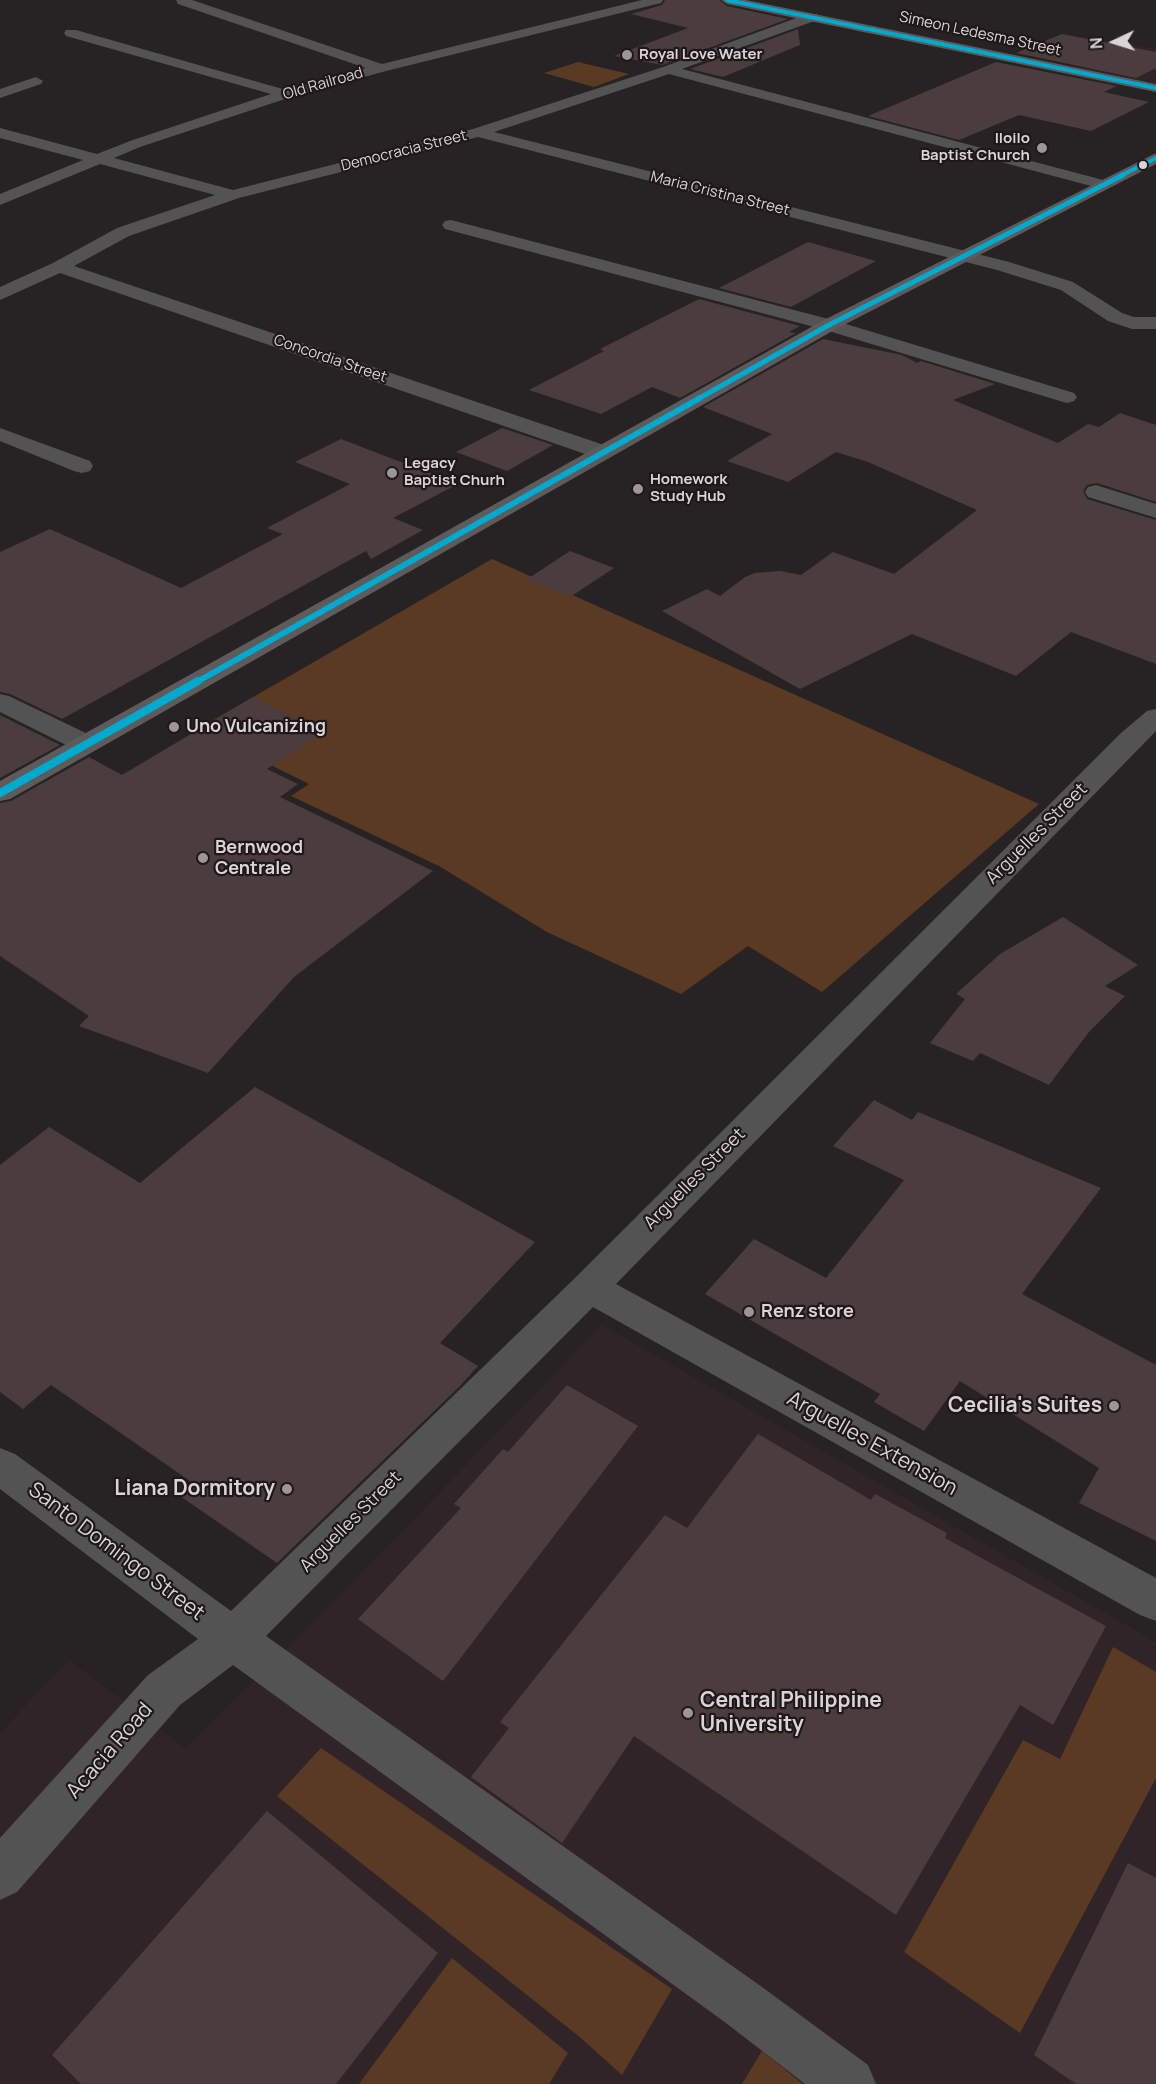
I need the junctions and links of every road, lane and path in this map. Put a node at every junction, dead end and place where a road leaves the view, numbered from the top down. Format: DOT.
graph roads {
  1 [pos="657,0"];
  2 [pos="727,0"];
  3 [pos="182,1"];
  4 [pos="822,3"];
  5 [pos="794,14"];
  6 [pos="812,17"];
  7 [pos="72,33"];
  8 [pos="381,68"];
  9 [pos="668,70"];
  10 [pos="36,81"];
  11 [pos="1156,88"];
  12 [pos="0,94"];
  13 [pos="286,94"];
  14 [pos="478,132"];
  15 [pos="0,134"];
  16 [pos="1156,158"];
  17 [pos="99,159"];
  18 [pos="1101,184"];
  19 [pos="233,195"];
  20 [pos="0,200"];
  21 [pos="451,225"];
  22 [pos="962,256"];
  23 [pos="59,267"];
  24 [pos="0,294"];
  25 [pos="1156,323"];
  26 [pos="829,325"];
  27 [pos="1067,397"];
  28 [pos="0,434"];
  29 [pos="602,452"];
  30 [pos="81,466"];
  31 [pos="1096,492"];
  32 [pos="1156,511"];
  33 [pos="0,702"];
  34 [pos="1148,735"];
  35 [pos="86,744"];
  36 [pos="0,793"];
  37 [pos="589,1287"];
  38 [pos="0,1466"];
  39 [pos="1156,1601"];
  40 [pos="233,1639"];
  41 [pos="0,1875"];
  42 [pos="849,2084"];
  1 -- 8 [label="street, Old Railroad"];
  2 -- 5 [label="main road, Simeon Ledesma Street"];
  3 -- 8 [label="street"];
  4 -- 5 [label="street"];
  5 -- 6 [label="main road, Simeon Ledesma Street"];
  6 -- 9 [label="street, Democracia Street"];
  6 -- 11 [label="main road, Simeon Ledesma Street"];
  7 -- 13 [label="street"];
  8 -- 13 [label="street, Old Railroad"];
  9 -- 14 [label="street, Democracia Street"];
  9 -- 18 [label="street"];
  10 -- 12 [label="street"];
  13 -- 17 [label="street, Old Railroad"];
  14 -- 19 [label="street, Democracia Street"];
  14 -- 22 [label="street, Maria Cristina Street"];
  15 -- 17 [label="street"];
  16 -- 18 [label="main road"];
  17 -- 19 [label="street"];
  17 -- 20 [label="street, Old Railroad"];
  18 -- 22 [label="main road"];
  19 -- 23 [label="street, Democracia Street"];
  21 -- 26 [label="street"];
  22 -- 25 [label="street, Maria Cristina Street"];
  22 -- 26 [label="main road"];
  23 -- 24 [label="street, Democracia Street"];
  23 -- 29 [label="street, Concordia Street"];
  26 -- 27 [label="street"];
  26 -- 29 [label="main road"];
  28 -- 30 [label="street"];
  29 -- 35 [label="main road"];
  31 -- 32 [label="street"];
  33 -- 35 [label="street"];
  34 -- 37 [label="street, Arguelles Street"];
  35 -- 36 [label="main road"];
  37 -- 39 [label="street, Arguelles Extension"];
  37 -- 40 [label="street, Arguelles Street"];
  38 -- 40 [label="street, Santo Domingo Street"];
  40 -- 41 [label="street, Acacia Road"];
  40 -- 42 [label="street, Santo Domingo Street"];
}
